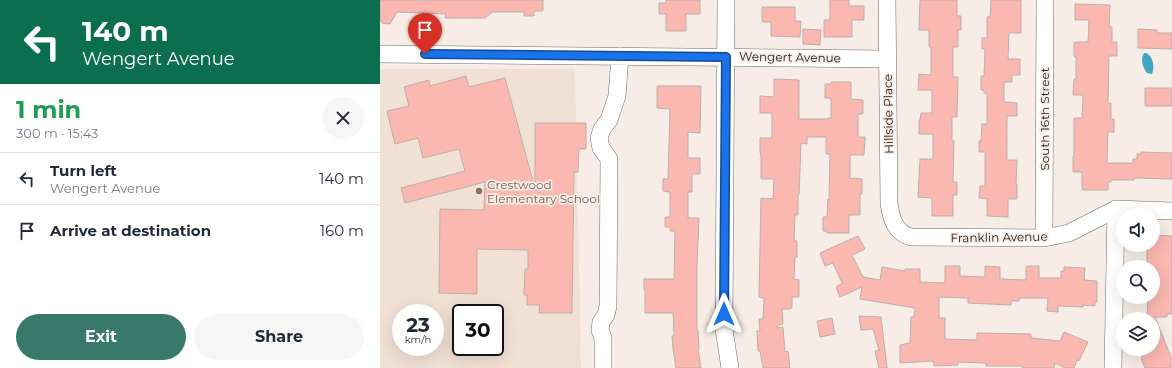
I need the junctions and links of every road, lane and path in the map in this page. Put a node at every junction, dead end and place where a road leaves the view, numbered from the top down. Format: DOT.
graph roads {
  1 [pos="726,0"];
  2 [pos="887,0"];
  3 [pos="1045,0"];
  4 [pos="380,54"];
  5 [pos="620,56"];
  6 [pos="726,57"];
  7 [pos="887,59"];
  8 [pos="1116,209"];
  9 [pos="1160,210"];
  10 [pos="1172,210"];
  11 [pos="895,227"];
  12 [pos="1044,238"];
  13 [pos="603,368"];
  14 [pos="730,368"];
  15 [pos="1113,368"];
  1 -- 6 [label="street"];
  2 -- 7 [label="street, Hillside Place"];
  3 -- 12 [label="street, South 16th Street"];
  4 -- 5 [label="street, Wengert Avenue"];
  5 -- 6 [label="street, Wengert Avenue"];
  5 -- 13 [label="street"];
  6 -- 7 [label="street, Wengert Avenue"];
  6 -- 14 [label="street"];
  7 -- 11 [label="street, Hillside Place"];
  8 -- 12 [label="street, Franklin Avenue"];
  8 -- 15 [label="street"];
  9 -- 10 [label="street, Franklin Avenue"];
  11 -- 12 [label="street, Franklin Avenue"];
}
